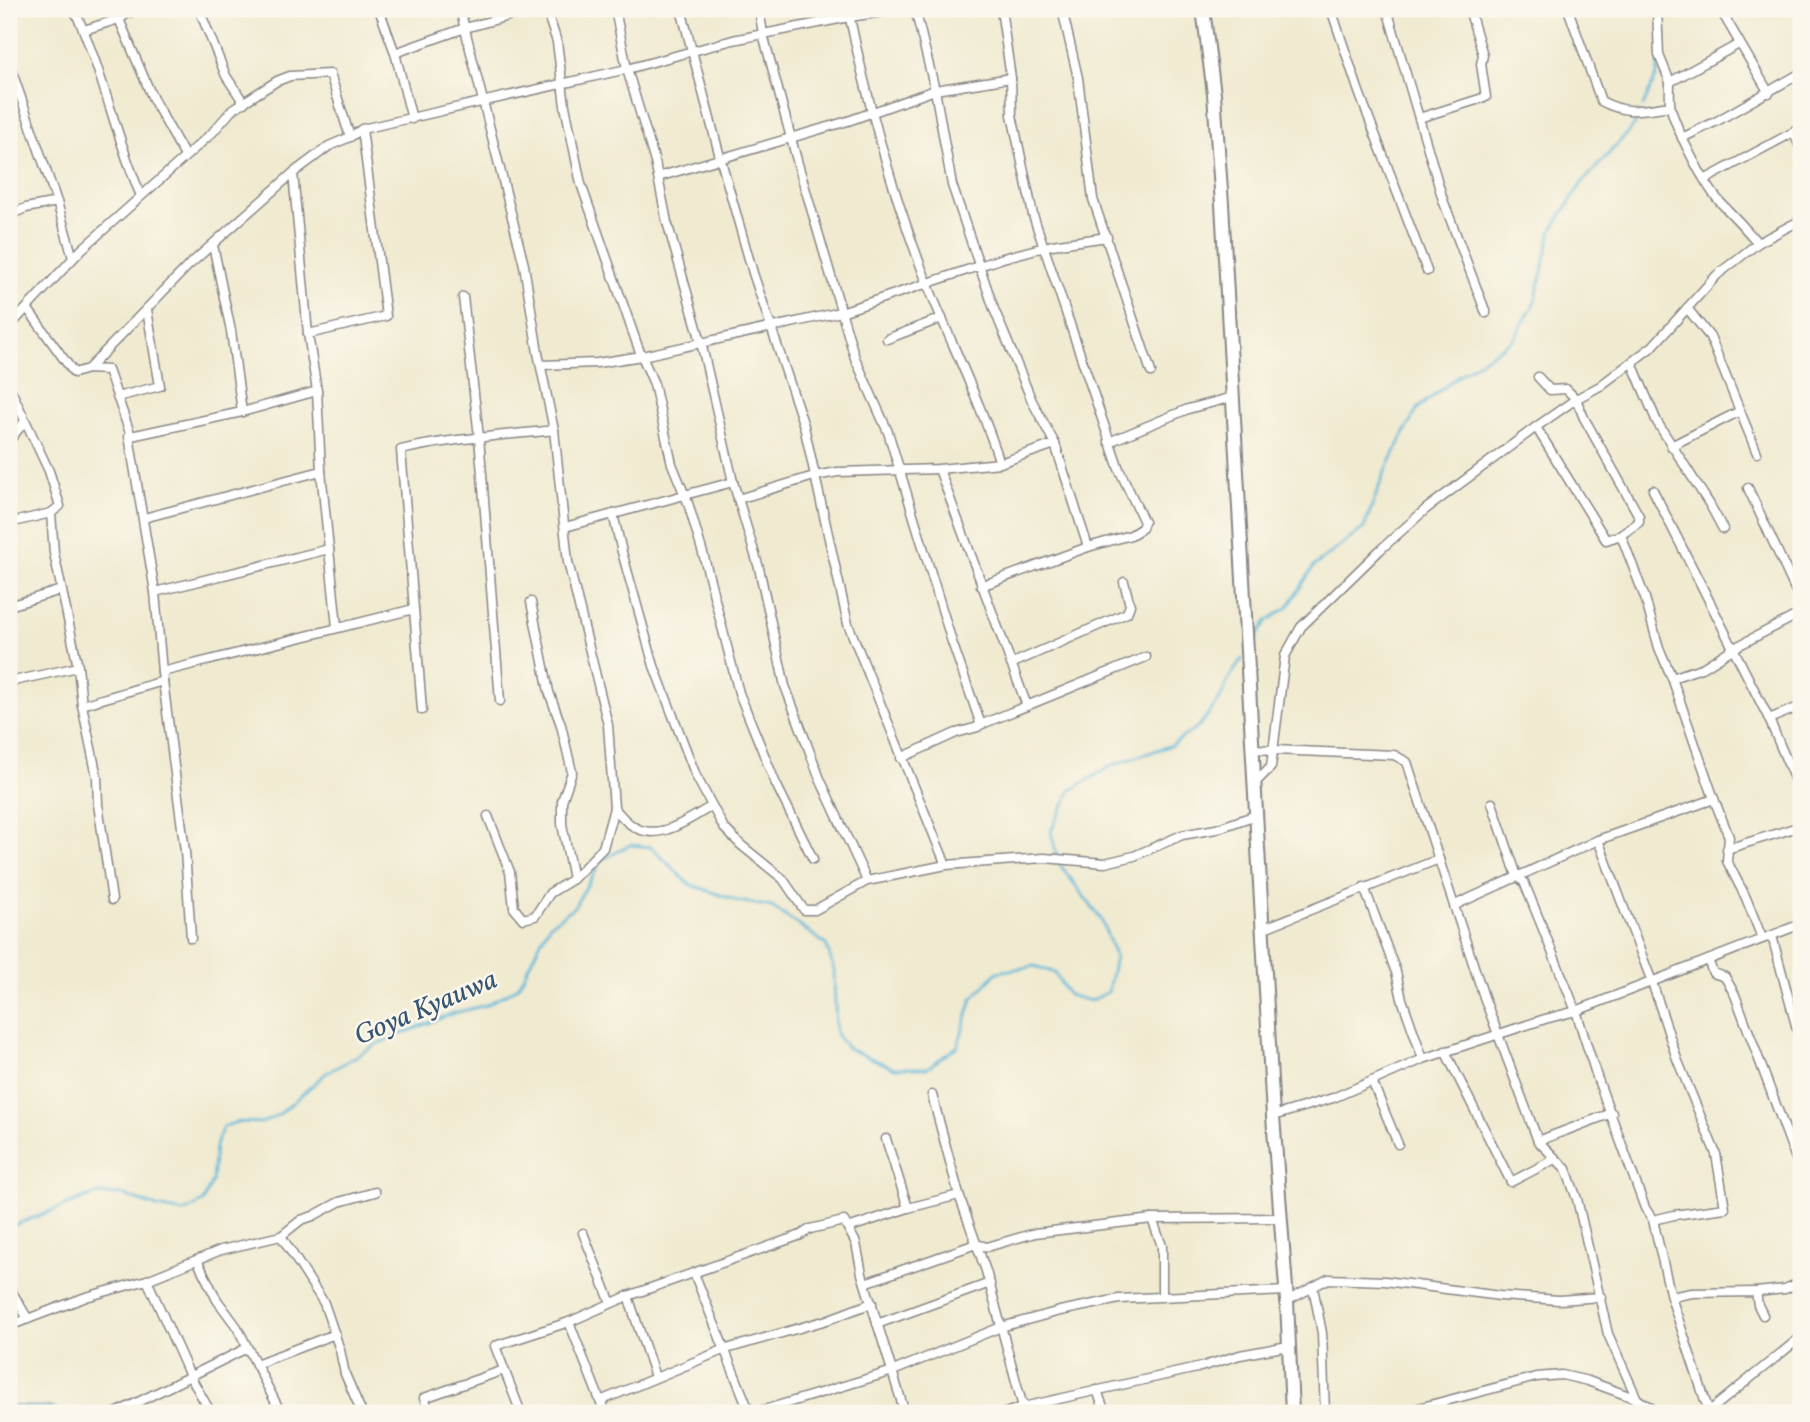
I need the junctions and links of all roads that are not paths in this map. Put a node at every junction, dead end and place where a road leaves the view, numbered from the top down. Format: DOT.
graph roads {
  1 [pos="74,9"];
  2 [pos="135,9"];
  3 [pos="200,9"];
  4 [pos="379,9"];
  5 [pos="460,9"];
  6 [pos="534,9"];
  7 [pos="546,9"];
  8 [pos="615,9"];
  9 [pos="681,9"];
  10 [pos="759,9"];
  11 [pos="904,9"];
  12 [pos="915,9"];
  13 [pos="1001,9"];
  14 [pos="1062,9"];
  15 [pos="1203,9"];
  16 [pos="1331,9"];
  17 [pos="1387,9"];
  18 [pos="1469,9"];
  19 [pos="1568,9"];
  20 [pos="1657,9"];
  21 [pos="1720,9"];
  22 [pos="849,13"];
  23 [pos="118,19"];
  24 [pos="466,28"];
  25 [pos="84,30"];
  26 [pos="763,34"];
  27 [pos="1739,44"];
  28 [pos="691,50"];
  29 [pos="395,54"];
  30 [pos="9,63"];
  31 [pos="627,69"];
  32 [pos="1801,73"];
  33 [pos="1011,78"];
  34 [pos="1670,82"];
  35 [pos="563,83"];
  36 [pos="935,90"];
  37 [pos="1769,93"];
  38 [pos="482,102"];
  39 [pos="244,103"];
  40 [pos="1670,106"];
  41 [pos="872,112"];
  42 [pos="412,118"];
  43 [pos="1419,118"];
  44 [pos="362,129"];
  45 [pos="1798,130"];
  46 [pos="350,136"];
  47 [pos="791,137"];
  48 [pos="1682,138"];
  49 [pos="1801,150"];
  50 [pos="185,156"];
  51 [pos="720,157"];
  52 [pos="293,173"];
  53 [pos="658,177"];
  54 [pos="1706,179"];
  55 [pos="141,195"];
  56 [pos="57,202"];
  57 [pos="9,215"];
  58 [pos="1801,220"];
  59 [pos="1107,237"];
  60 [pos="1758,243"];
  61 [pos="213,245"];
  62 [pos="1043,247"];
  63 [pos="73,258"];
  64 [pos="979,268"];
  65 [pos="1427,271"];
  66 [pos="927,284"];
  67 [pos="463,296"];
  68 [pos="27,308"];
  69 [pos="1688,308"];
  70 [pos="147,310"];
  71 [pos="841,312"];
  72 [pos="1486,313"];
  73 [pos="942,318"];
  74 [pos="9,327"];
  75 [pos="770,327"];
  76 [pos="308,334"];
  77 [pos="887,339"];
  78 [pos="701,342"];
  79 [pos="642,356"];
  80 [pos="1632,363"];
  81 [pos="541,365"];
  82 [pos="88,369"];
  83 [pos="1151,372"];
  84 [pos="1538,377"];
  85 [pos="9,386"];
  86 [pos="317,391"];
  87 [pos="117,397"];
  88 [pos="1233,397"];
  89 [pos="1576,399"];
  90 [pos="1741,411"];
  91 [pos="242,412"];
  92 [pos="25,421"];
  93 [pos="1536,427"];
  94 [pos="554,430"];
  95 [pos="131,436"];
  96 [pos="479,437"];
  97 [pos="9,441"];
  98 [pos="1109,442"];
  99 [pos="1055,444"];
  100 [pos="1671,446"];
  101 [pos="1757,453"];
  102 [pos="1000,463"];
  103 [pos="939,469"];
  104 [pos="901,470"];
  105 [pos="321,471"];
  106 [pos="814,476"];
  107 [pos="733,482"];
  108 [pos="1748,488"];
  109 [pos="1654,490"];
  110 [pos="685,494"];
  111 [pos="738,499"];
  112 [pos="51,513"];
  113 [pos="613,514"];
  114 [pos="144,518"];
  115 [pos="9,523"];
  116 [pos="565,527"];
  117 [pos="1723,530"];
  118 [pos="1621,535"];
  119 [pos="1088,547"];
  120 [pos="329,549"];
  121 [pos="1124,582"];
  122 [pos="981,586"];
  123 [pos="61,590"];
  124 [pos="155,592"];
  125 [pos="531,602"];
  126 [pos="1801,602"];
  127 [pos="9,606"];
  128 [pos="414,609"];
  129 [pos="1801,613"];
  130 [pos="337,627"];
  131 [pos="1734,648"];
  132 [pos="1146,657"];
  133 [pos="1011,664"];
  134 [pos="78,667"];
  135 [pos="162,671"];
  136 [pos="1672,678"];
  137 [pos="163,681"];
  138 [pos="9,682"];
  139 [pos="500,701"];
  140 [pos="82,705"];
  141 [pos="1027,706"];
  142 [pos="1801,706"];
  143 [pos="422,710"];
  144 [pos="1769,719"];
  145 [pos="980,725"];
  146 [pos="1253,749"];
  147 [pos="1273,750"];
  148 [pos="901,758"];
  149 [pos="1255,783"];
  150 [pos="1714,800"];
  151 [pos="1801,802"];
  152 [pos="1492,803"];
  153 [pos="712,806"];
  154 [pos="614,808"];
  155 [pos="1256,815"];
  156 [pos="488,816"];
  157 [pos="1801,826"];
  158 [pos="1598,840"];
  159 [pos="1727,849"];
  160 [pos="813,859"];
  161 [pos="1439,859"];
  162 [pos="946,865"];
  163 [pos="1517,876"];
  164 [pos="573,879"];
  165 [pos="867,881"];
  166 [pos="1364,887"];
  167 [pos="112,900"];
  168 [pos="1454,905"];
  169 [pos="1801,924"];
  170 [pos="1262,929"];
  171 [pos="1772,936"];
  172 [pos="191,938"];
  173 [pos="1762,938"];
  174 [pos="1708,960"];
  175 [pos="1652,982"];
  176 [pos="1576,1011"];
  177 [pos="1798,1021"];
  178 [pos="1498,1034"];
  179 [pos="1801,1044"];
  180 [pos="1445,1051"];
  181 [pos="1423,1059"];
  182 [pos="1372,1081"];
  183 [pos="932,1094"];
  184 [pos="1612,1113"];
  185 [pos="1273,1116"];
  186 [pos="886,1139"];
  187 [pos="1538,1140"];
  188 [pos="1398,1144"];
  189 [pos="1555,1159"];
  190 [pos="1801,1172"];
  191 [pos="375,1192"];
  192 [pos="959,1195"];
  193 [pos="908,1208"];
  194 [pos="1281,1218"];
  195 [pos="1153,1219"];
  196 [pos="1653,1220"];
  197 [pos="848,1228"];
  198 [pos="583,1233"];
  199 [pos="281,1236"];
  200 [pos="976,1244"];
  201 [pos="197,1260"];
  202 [pos="694,1273"];
  203 [pos="148,1280"];
  204 [pos="1801,1282"];
  205 [pos="865,1283"];
  206 [pos="990,1283"];
  207 [pos="9,1287"];
  208 [pos="1313,1287"];
  209 [pos="1756,1292"];
  210 [pos="628,1296"];
  211 [pos="1162,1296"];
  212 [pos="1287,1296"];
  213 [pos="1601,1297"];
  214 [pos="1671,1297"];
  215 [pos="611,1303"];
  216 [pos="872,1303"];
  217 [pos="1763,1315"];
  218 [pos="29,1319"];
  219 [pos="569,1321"];
  220 [pos="877,1324"];
  221 [pos="9,1326"];
  222 [pos="1001,1328"];
  223 [pos="335,1334"];
  224 [pos="1801,1337"];
  225 [pos="1288,1346"];
  226 [pos="247,1348"];
  227 [pos="723,1350"];
  228 [pos="256,1364"];
  229 [pos="504,1370"];
  230 [pos="893,1371"];
  231 [pos="190,1376"];
  232 [pos="655,1377"];
  233 [pos="1097,1390"];
  234 [pos="1637,1399"];
  235 [pos="600,1401"];
  236 [pos="1023,1407"];
  237 [pos="116,1413"];
  238 [pos="211,1413"];
  239 [pos="281,1413"];
  240 [pos="362,1413"];
  241 [pos="430,1413"];
  242 [pos="521,1413"];
  243 [pos="605,1413"];
  244 [pos="756,1413"];
  245 [pos="905,1413"];
  246 [pos="1005,1413"];
  247 [pos="1105,1413"];
  248 [pos="1293,1413"];
  249 [pos="1325,1413"];
  250 [pos="1400,1413"];
  251 [pos="1659,1413"];
  252 [pos="1708,1413"];
  1 -- 25 [label="street"];
  2 -- 23 [label="street"];
  3 -- 39 [label="street"];
  4 -- 29 [label="street"];
  5 -- 24 [label="street"];
  6 -- 24 [label="street"];
  7 -- 35 [label="street"];
  8 -- 31 [label="street"];
  9 -- 28 [label="street"];
  10 -- 26 [label="street"];
  11 -- 22 [label="street"];
  12 -- 36 [label="street"];
  13 -- 33 [label="street"];
  14 -- 59 [label="street"];
  15 -- 88 [label="highway"];
  16 -- 65 [label="street"];
  17 -- 43 [label="street"];
  18 -- 43 [label="street"];
  19 -- 40 [label="street"];
  20 -- 34 [label="street"];
  21 -- 27 [label="street"];
  22 -- 26 [label="street"];
  22 -- 41 [label="street"];
  23 -- 25 [label="street"];
  23 -- 50 [label="street"];
  24 -- 29 [label="street"];
  24 -- 38 [label="street"];
  25 -- 55 [label="street"];
  26 -- 28 [label="street"];
  26 -- 47 [label="street"];
  27 -- 34 [label="street"];
  27 -- 37 [label="street"];
  28 -- 31 [label="street"];
  28 -- 51 [label="street"];
  29 -- 42 [label="street"];
  30 -- 56 [label="street"];
  31 -- 35 [label="street"];
  31 -- 53 [label="street"];
  32 -- 37 [label="street"];
  33 -- 36 [label="street"];
  33 -- 62 [label="street"];
  34 -- 40 [label="street"];
  35 -- 38 [label="street"];
  35 -- 79 [label="street"];
  36 -- 41 [label="street"];
  36 -- 64 [label="street"];
  37 -- 48 [label="street"];
  38 -- 42 [label="street"];
  38 -- 81 [label="street"];
  39 -- 46 [label="street"];
  39 -- 50 [label="street"];
  40 -- 48 [label="street"];
  41 -- 47 [label="street"];
  41 -- 66 [label="street"];
  42 -- 44 [label="street"];
  43 -- 72 [label="street"];
  44 -- 46 [label="street"];
  44 -- 76 [label="street"];
  45 -- 49 [label="street"];
  45 -- 54 [label="street"];
  46 -- 52 [label="street"];
  47 -- 51 [label="street"];
  47 -- 71 [label="street"];
  48 -- 54 [label="street"];
  50 -- 55 [label="street"];
  51 -- 53 [label="street"];
  51 -- 75 [label="street"];
  52 -- 61 [label="street"];
  52 -- 76 [label="street"];
  53 -- 78 [label="street"];
  54 -- 60 [label="street"];
  55 -- 63 [label="street"];
  56 -- 57 [label="street"];
  56 -- 63 [label="street"];
  58 -- 60 [label="street"];
  59 -- 62 [label="street"];
  59 -- 83 [label="street"];
  60 -- 69 [label="street"];
  61 -- 70 [label="street"];
  61 -- 91 [label="street"];
  62 -- 64 [label="street"];
  62 -- 98 [label="street"];
  63 -- 68 [label="street"];
  64 -- 66 [label="street"];
  64 -- 99 [label="street"];
  66 -- 71 [label="street"];
  66 -- 73 [label="street"];
  67 -- 96 [label="street"];
  68 -- 74 [label="street"];
  68 -- 82 [label="street"];
  69 -- 80 [label="street"];
  69 -- 90 [label="street"];
  70 -- 82 [label="street"];
  70 -- 87 [label="street"];
  71 -- 75 [label="street"];
  71 -- 104 [label="street"];
  73 -- 77 [label="street"];
  73 -- 102 [label="street"];
  75 -- 78 [label="street"];
  75 -- 106 [label="street"];
  76 -- 86 [label="street"];
  78 -- 79 [label="street"];
  78 -- 107 [label="street"];
  79 -- 81 [label="street"];
  79 -- 110 [label="street"];
  80 -- 89 [label="street"];
  80 -- 100 [label="street"];
  81 -- 94 [label="street"];
  82 -- 87 [label="street"];
  84 -- 89 [label="street"];
  85 -- 92 [label="street"];
  86 -- 91 [label="street"];
  86 -- 105 [label="street"];
  87 -- 95 [label="street"];
  88 -- 98 [label="street"];
  88 -- 146 [label="highway"];
  89 -- 93 [label="street"];
  89 -- 118 [label="street"];
  90 -- 100 [label="street"];
  90 -- 101 [label="street"];
  91 -- 95 [label="street"];
  92 -- 97 [label="street"];
  92 -- 112 [label="street"];
  93 -- 118 [label="street"];
  93 -- 147 [label="street"];
  94 -- 96 [label="street"];
  94 -- 116 [label="street"];
  95 -- 114 [label="street"];
  96 -- 128 [label="street"];
  96 -- 139 [label="street"];
  98 -- 119 [label="street"];
  99 -- 102 [label="street"];
  99 -- 119 [label="street"];
  100 -- 117 [label="street"];
  102 -- 103 [label="street"];
  103 -- 104 [label="street"];
  103 -- 122 [label="street"];
  104 -- 106 [label="street"];
  104 -- 145 [label="street"];
  105 -- 114 [label="street"];
  105 -- 120 [label="street"];
  106 -- 111 [label="street"];
  106 -- 148 [label="street"];
  107 -- 110 [label="street"];
  107 -- 111 [label="street"];
  108 -- 126 [label="street"];
  109 -- 131 [label="street"];
  110 -- 113 [label="street"];
  110 -- 160 [label="street"];
  111 -- 165 [label="street"];
  112 -- 115 [label="street"];
  112 -- 123 [label="street"];
  113 -- 116 [label="street"];
  113 -- 153 [label="street"];
  114 -- 124 [label="street"];
  116 -- 154 [label="street"];
  118 -- 136 [label="street"];
  119 -- 122 [label="street"];
  120 -- 124 [label="street"];
  120 -- 130 [label="street"];
  121 -- 133 [label="street"];
  122 -- 133 [label="street"];
  123 -- 127 [label="street"];
  123 -- 134 [label="street"];
  124 -- 135 [label="street"];
  125 -- 164 [label="street"];
  128 -- 130 [label="street"];
  128 -- 143 [label="street"];
  129 -- 131 [label="street"];
  130 -- 135 [label="street"];
  131 -- 136 [label="street"];
  131 -- 144 [label="street"];
  132 -- 141 [label="street"];
  133 -- 141 [label="street"];
  134 -- 138 [label="street"];
  134 -- 140 [label="street"];
  135 -- 137 [label="street"];
  136 -- 150 [label="street"];
  137 -- 140 [label="street"];
  137 -- 172 [label="street"];
  140 -- 167 [label="street"];
  141 -- 145 [label="street"];
  142 -- 144 [label="street"];
  144 -- 151 [label="street"];
  145 -- 148 [label="street"];
  146 -- 147 [label="street"];
  146 -- 149 [label="highway"];
  147 -- 149 [label="street"];
  147 -- 161 [label="street"];
  148 -- 162 [label="street"];
  149 -- 155 [label="highway"];
  150 -- 158 [label="street"];
  150 -- 159 [label="street"];
  152 -- 163 [label="street"];
  153 -- 154 [label="street"];
  153 -- 165 [label="street"];
  154 -- 164 [label="street"];
  155 -- 162 [label="street"];
  155 -- 170 [label="highway"];
  156 -- 164 [label="street"];
  157 -- 159 [label="street"];
  158 -- 163 [label="street"];
  158 -- 175 [label="street"];
  159 -- 173 [label="street"];
  161 -- 166 [label="street"];
  161 -- 168 [label="street"];
  162 -- 165 [label="street"];
  163 -- 168 [label="street"];
  163 -- 176 [label="street"];
  166 -- 170 [label="street"];
  166 -- 181 [label="street"];
  168 -- 178 [label="street"];
  169 -- 171 [label="street"];
  170 -- 185 [label="highway"];
  171 -- 173 [label="street"];
  171 -- 177 [label="street"];
  173 -- 174 [label="street"];
  174 -- 175 [label="street"];
  174 -- 190 [label="street"];
  175 -- 176 [label="street"];
  175 -- 196 [label="street"];
  176 -- 178 [label="street"];
  176 -- 184 [label="street"];
  177 -- 179 [label="street"];
  178 -- 180 [label="street"];
  178 -- 187 [label="street"];
  180 -- 181 [label="street"];
  180 -- 189 [label="street"];
  181 -- 182 [label="street"];
  182 -- 185 [label="street"];
  182 -- 188 [label="street"];
  183 -- 192 [label="street"];
  184 -- 187 [label="street"];
  184 -- 196 [label="street"];
  185 -- 194 [label="highway"];
  186 -- 193 [label="street"];
  187 -- 189 [label="street"];
  189 -- 213 [label="street"];
  191 -- 199 [label="street"];
  192 -- 193 [label="street"];
  192 -- 200 [label="street"];
  193 -- 197 [label="street"];
  194 -- 195 [label="street"];
  194 -- 212 [label="highway"];
  195 -- 200 [label="street"];
  195 -- 211 [label="street"];
  196 -- 214 [label="street"];
  197 -- 202 [label="street"];
  197 -- 205 [label="street"];
  198 -- 215 [label="street"];
  199 -- 201 [label="street"];
  199 -- 223 [label="street"];
  200 -- 205 [label="street"];
  200 -- 206 [label="street"];
  201 -- 203 [label="street"];
  201 -- 226 [label="street"];
  202 -- 210 [label="street"];
  202 -- 227 [label="street"];
  203 -- 218 [label="street"];
  203 -- 231 [label="street"];
  204 -- 209 [label="street"];
  205 -- 216 [label="street"];
  206 -- 220 [label="street"];
  206 -- 222 [label="street"];
  207 -- 218 [label="street"];
  208 -- 212 [label="street"];
  208 -- 213 [label="street"];
  208 -- 249 [label="street"];
  209 -- 214 [label="street"];
  209 -- 217 [label="street"];
  210 -- 215 [label="street"];
  210 -- 232 [label="street"];
  211 -- 212 [label="street"];
  211 -- 222 [label="street"];
  212 -- 225 [label="highway"];
  213 -- 234 [label="street"];
  214 -- 252 [label="street"];
  215 -- 219 [label="street"];
  216 -- 220 [label="street"];
  216 -- 227 [label="street"];
  218 -- 221 [label="street"];
  219 -- 229 [label="street"];
  219 -- 235 [label="street"];
  220 -- 230 [label="street"];
  222 -- 230 [label="street"];
  222 -- 236 [label="street"];
  223 -- 228 [label="street"];
  223 -- 240 [label="street"];
  224 -- 252 [label="street"];
  225 -- 233 [label="street"];
  225 -- 248 [label="highway"];
  226 -- 228 [label="street"];
  226 -- 231 [label="street"];
  227 -- 232 [label="street"];
  227 -- 244 [label="street"];
  228 -- 239 [label="street"];
  229 -- 241 [label="street"];
  229 -- 242 [label="street"];
  230 -- 244 [label="street"];
  230 -- 245 [label="street"];
  231 -- 237 [label="street"];
  231 -- 238 [label="street"];
  232 -- 235 [label="street"];
  233 -- 236 [label="street"];
  233 -- 247 [label="street"];
  234 -- 250 [label="street"];
  234 -- 251 [label="street"];
  235 -- 243 [label="street"];
  236 -- 246 [label="street"];
}
